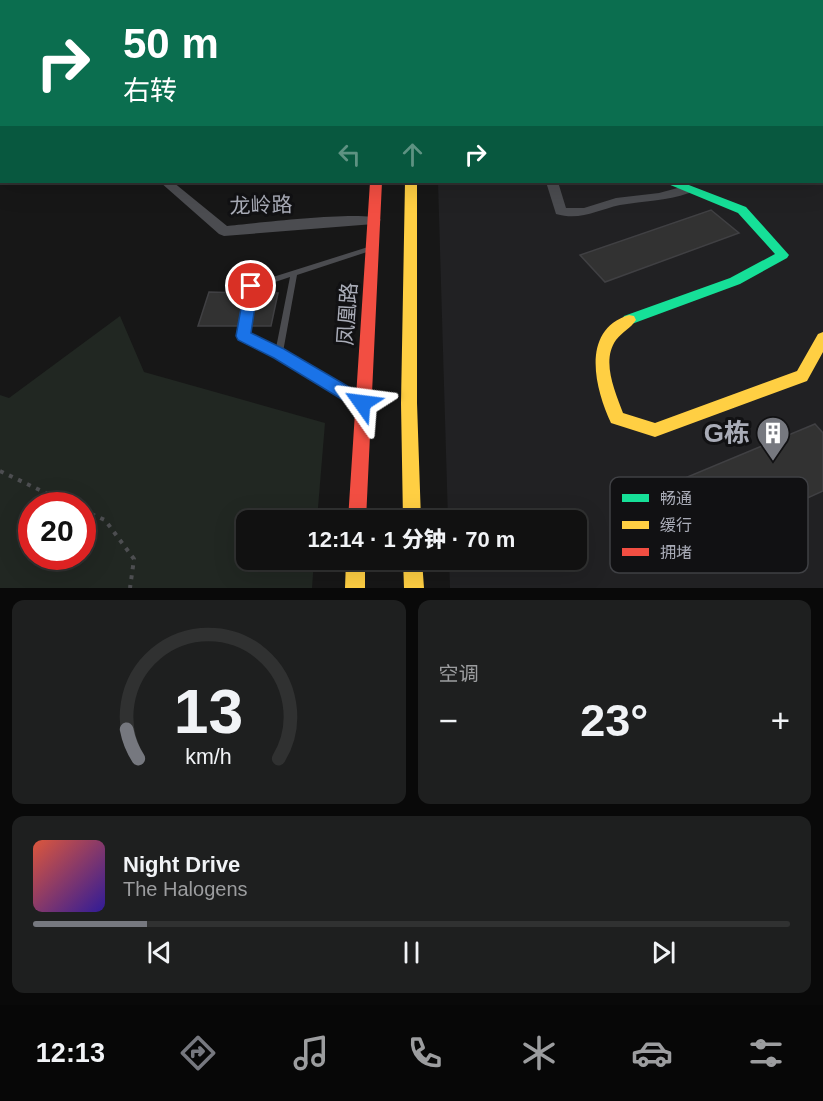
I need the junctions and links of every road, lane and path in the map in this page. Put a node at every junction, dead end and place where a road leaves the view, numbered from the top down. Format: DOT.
graph roads {
  1 [pos="167,183"];
  2 [pos="376,183"];
  3 [pos="411,183"];
  4 [pos="552,183"];
  5 [pos="674,183"];
  6 [pos="685,190"];
  7 [pos="374,220"];
  8 [pos="372,248"];
  9 [pos="294,273"];
  10 [pos="823,338"];
  11 [pos="279,353"];
  12 [pos="368,403"];
  13 [pos="0,471"];
  14 [pos="44,492"];
  15 [pos="358,510"];
  16 [pos="411,510"];
  17 [pos="96,516"];
  18 [pos="356,570"];
  19 [pos="413,570"];
  20 [pos="130,588"];
  21 [pos="355,588"];
  22 [pos="414,588"];
  1 -- 7 [label="street, 龙岭路"];
  2 -- 7 [label="main road, 凤凰路"];
  3 -- 16 [label="main road"];
  4 -- 6 [label="street"];
  5 -- 6 [label="main road"];
  6 -- 10 [label="main road"];
  7 -- 8 [label="main road, 凤凰路"];
  8 -- 9 [label="lane"];
  8 -- 12 [label="main road, 凤凰路"];
  9 -- 11 [label="lane"];
  9 -- 11 [label="lane"];
  11 -- 12 [label="lane"];
  12 -- 15 [label="main road, 凤凰路"];
  13 -- 14 [label="path"];
  17 -- 20 [label="path"];
  18 -- 21 [label="main road"];
  19 -- 22 [label="main road"];
}
